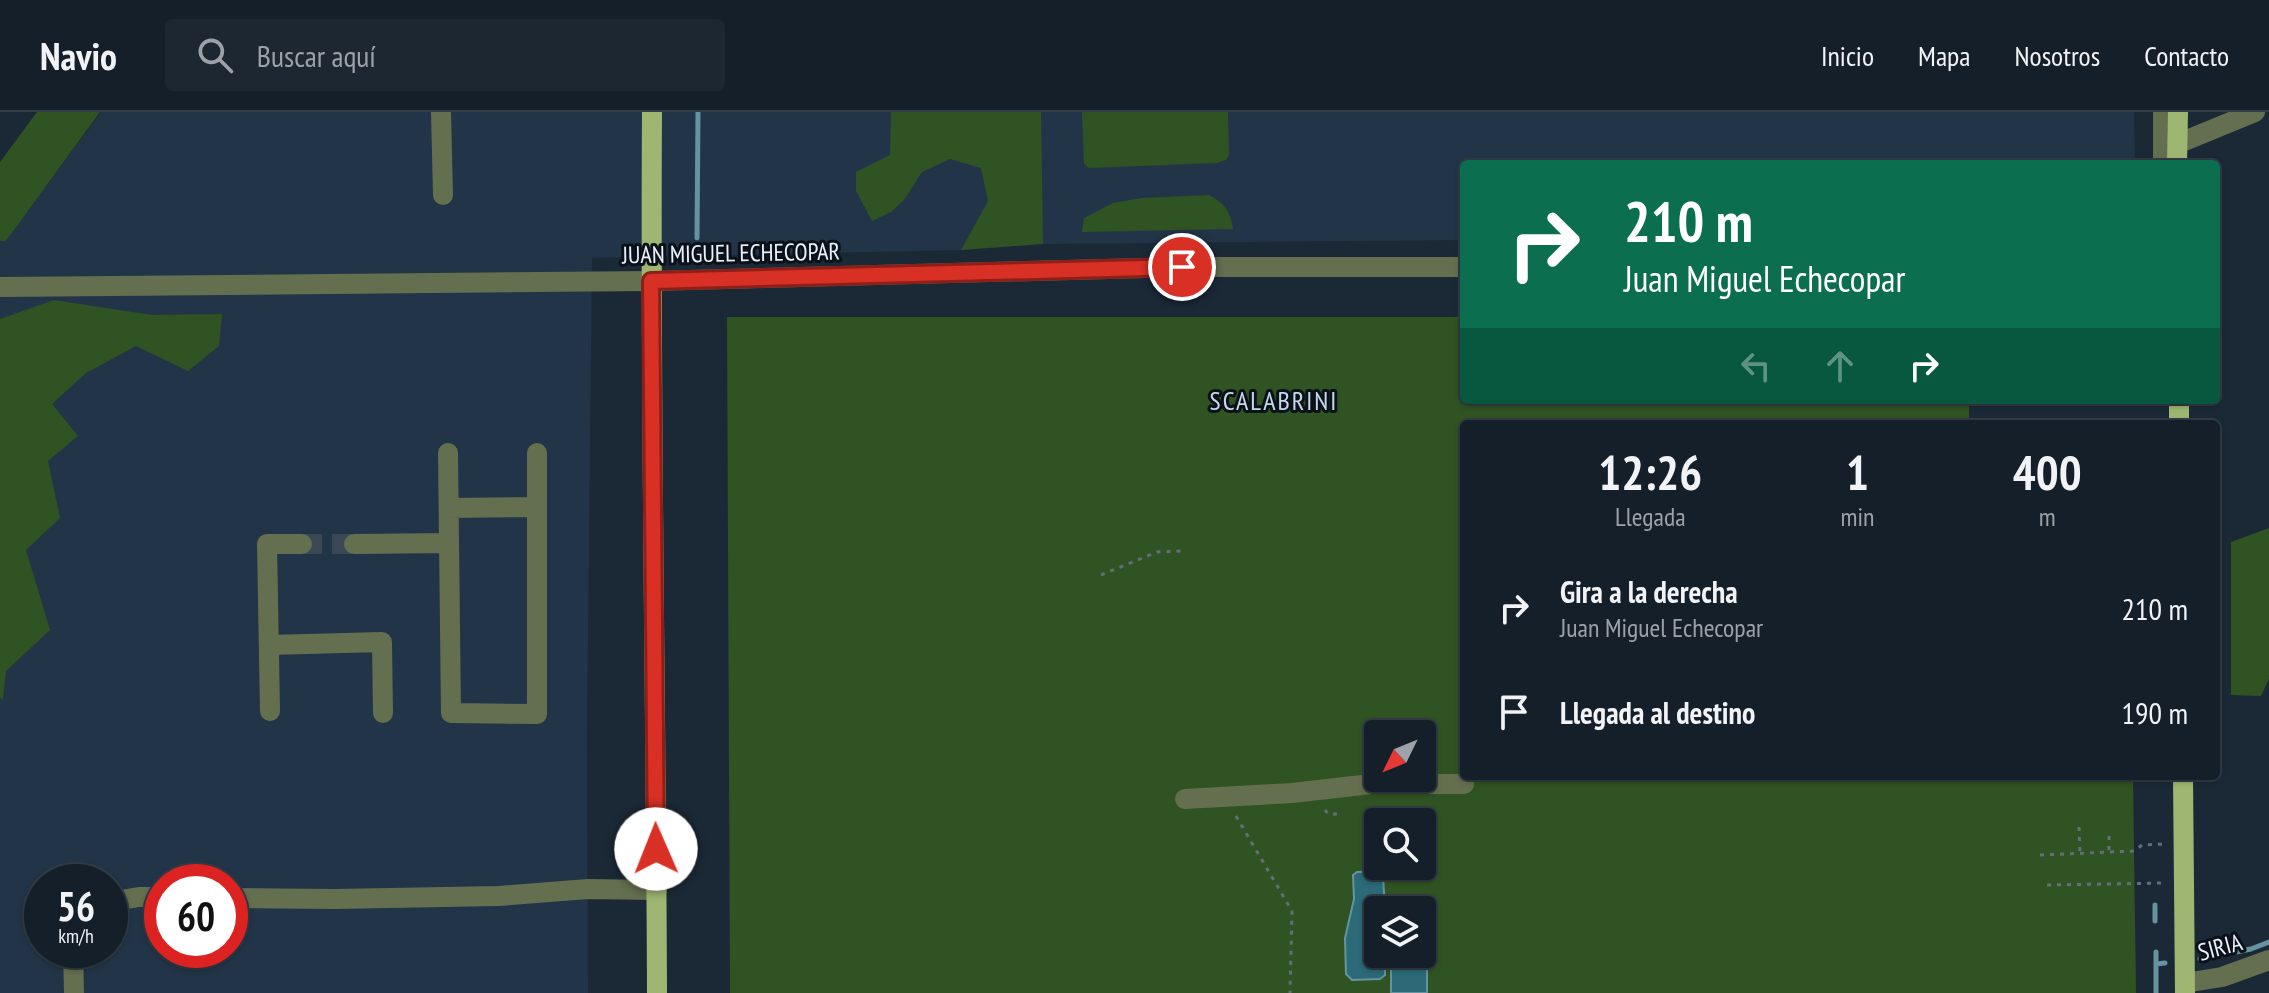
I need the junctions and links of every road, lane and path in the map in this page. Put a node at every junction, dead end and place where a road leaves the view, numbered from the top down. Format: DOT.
graph roads {
  1 [pos="441,112"];
  2 [pos="652,112"];
  3 [pos="2163,112"];
  4 [pos="2178,112"];
  5 [pos="2255,112"];
  6 [pos="2177,154"];
  7 [pos="2163,160"];
  8 [pos="443,195"];
  9 [pos="1460,267"];
  10 [pos="651,281"];
  11 [pos="0,287"];
  12 [pos="448,453"];
  13 [pos="537,453"];
  14 [pos="537,507"];
  15 [pos="449,508"];
  16 [pos="449,543"];
  17 [pos="302,544"];
  18 [pos="354,544"];
  19 [pos="1183,551"];
  20 [pos="1101,575"];
  21 [pos="269,645"];
  22 [pos="270,711"];
  23 [pos="383,713"];
  24 [pos="2183,780"];
  25 [pos="1464,784"];
  26 [pos="1226,798"];
  27 [pos="1185,799"];
  28 [pos="2079,827"];
  29 [pos="2109,836"];
  30 [pos="2170,844"];
  31 [pos="2109,852"];
  32 [pos="2080,853"];
  33 [pos="2040,855"];
  34 [pos="2184,882"];
  35 [pos="2047,885"];
  36 [pos="657,890"];
  37 [pos="248,898"];
  38 [pos="2269,960"];
  39 [pos="73,968"];
  40 [pos="2185,988"];
  41 [pos="74,993"];
  42 [pos="657,993"];
  43 [pos="1290,993"];
  1 -- 8 [label="street"];
  2 -- 10 [label="main road"];
  3 -- 7 [label="street"];
  4 -- 6 [label="main road"];
  5 -- 6 [label="street"];
  9 -- 10 [label="street, JUAN MIGUEL ECHECOPAR"];
  10 -- 11 [label="street, JUAN MIGUEL ECHECOPAR"];
  10 -- 36 [label="main road"];
  12 -- 15 [label="street"];
  13 -- 14 [label="street"];
  14 -- 15 [label="street"];
  14 -- 16 [label="street"];
  15 -- 16 [label="street"];
  16 -- 18 [label="street"];
  17 -- 21 [label="street"];
  19 -- 20 [label="path"];
  21 -- 22 [label="street"];
  21 -- 23 [label="street"];
  24 -- 34 [label="main road"];
  25 -- 26 [label="street"];
  26 -- 27 [label="street"];
  26 -- 43 [label="path"];
  28 -- 32 [label="path"];
  29 -- 31 [label="path"];
  30 -- 31 [label="path"];
  31 -- 32 [label="path"];
  32 -- 33 [label="path"];
  34 -- 35 [label="path"];
  34 -- 40 [label="main road"];
  36 -- 37 [label="street"];
  36 -- 42 [label="main road"];
  38 -- 40 [label="street, SIRIA"];
  39 -- 41 [label="street"];
}
